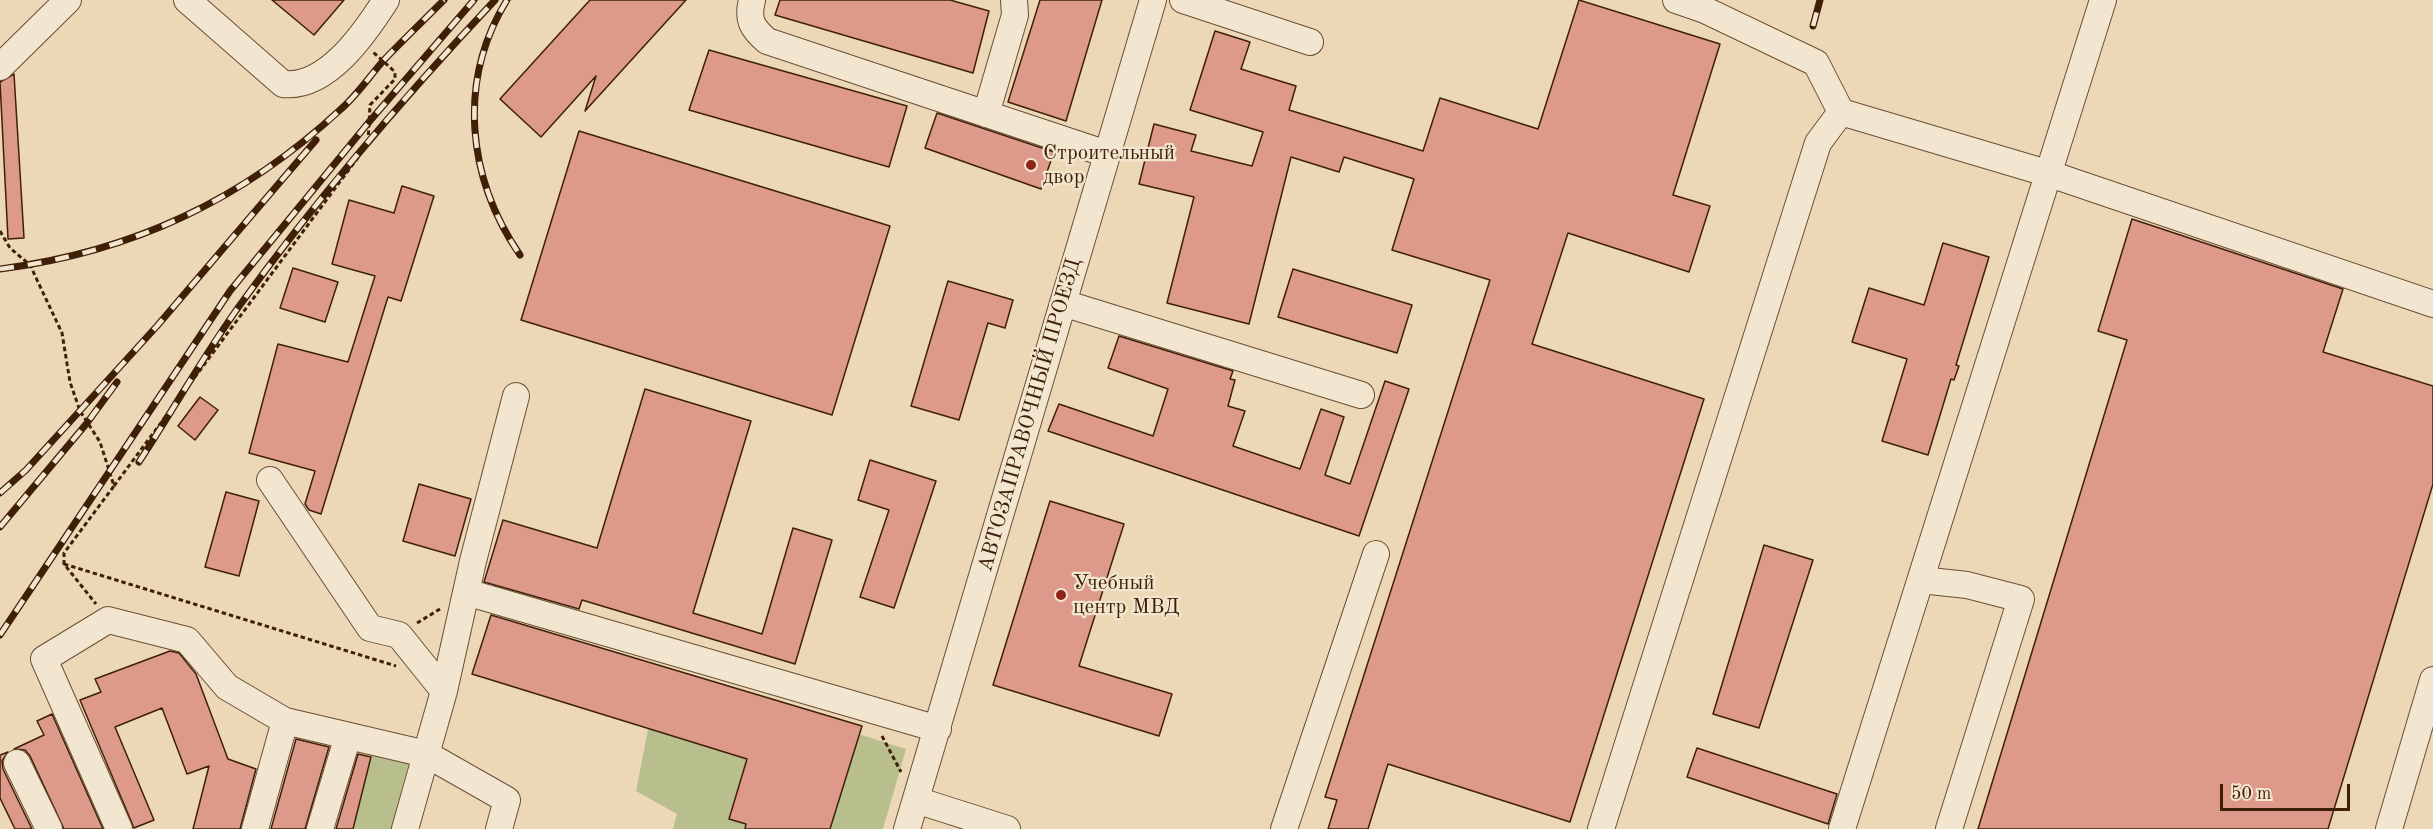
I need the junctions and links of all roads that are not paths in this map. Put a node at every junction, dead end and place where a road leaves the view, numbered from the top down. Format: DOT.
graph roads {
  1 [pos="68,0"];
  2 [pos="188,0"];
  3 [pos="386,0"];
  4 [pos="752,0"];
  5 [pos="1014,0"];
  6 [pos="1153,0"];
  7 [pos="1183,0"];
  8 [pos="1676,0"];
  9 [pos="2103,0"];
  10 [pos="1704,5"];
  11 [pos="1310,42"];
  12 [pos="0,67"];
  13 [pos="1841,112"];
  14 [pos="986,114"];
  15 [pos="1107,154"];
  16 [pos="2050,174"];
  17 [pos="1063,303"];
  18 [pos="2433,304"];
  19 [pos="1361,395"];
  20 [pos="516,396"];
  21 [pos="270,480"];
  22 [pos="1376,554"];
  23 [pos="1921,580"];
  24 [pos="466,592"];
  25 [pos="2433,680"];
  26 [pos="439,684"];
  27 [pos="285,721"];
  28 [pos="938,729"];
  29 [pos="348,736"];
  30 [pos="426,754"];
  31 [pos="17,763"];
  32 [pos="916,800"];
  33 [pos="49,829"];
  34 [pos="119,829"];
  35 [pos="255,829"];
  36 [pos="320,829"];
  37 [pos="405,829"];
  38 [pos="499,829"];
  39 [pos="907,829"];
  40 [pos="1008,829"];
  41 [pos="1284,829"];
  42 [pos="1601,829"];
  43 [pos="1842,829"];
  44 [pos="1949,829"];
  45 [pos="2389,829"];
  1 -- 12 [label="street"];
  2 -- 3 [label="street"];
  4 -- 14 [label="street"];
  5 -- 14 [label="street"];
  6 -- 15 [label="street, АВТОЗАПРАВОЧНЫЙ ПРОЕЗД"];
  7 -- 11 [label="street"];
  8 -- 10 [label="street"];
  9 -- 16 [label="street"];
  10 -- 13 [label="street"];
  13 -- 16 [label="street"];
  13 -- 42 [label="street"];
  14 -- 15 [label="street"];
  15 -- 17 [label="street, АВТОЗАПРАВОЧНЫЙ ПРОЕЗД"];
  16 -- 18 [label="street"];
  16 -- 23 [label="street"];
  17 -- 19 [label="street"];
  17 -- 28 [label="street, АВТОЗАПРАВОЧНЫЙ ПРОЕЗД"];
  20 -- 24 [label="street"];
  21 -- 26 [label="street"];
  22 -- 41 [label="street"];
  23 -- 43 [label="street"];
  23 -- 44 [label="street"];
  24 -- 26 [label="street"];
  24 -- 28 [label="street"];
  25 -- 45 [label="street"];
  26 -- 30 [label="street"];
  27 -- 29 [label="street"];
  27 -- 34 [label="street"];
  27 -- 35 [label="street"];
  28 -- 32 [label="street, АВТОЗАПРАВОЧНЫЙ ПРОЕЗД"];
  29 -- 30 [label="street"];
  29 -- 36 [label="street"];
  30 -- 37 [label="street"];
  30 -- 38 [label="street"];
  31 -- 33 [label="street"];
  32 -- 39 [label="street, АВТОЗАПРАВОЧНЫЙ ПРОЕЗД"];
  32 -- 40 [label="street"];
}
